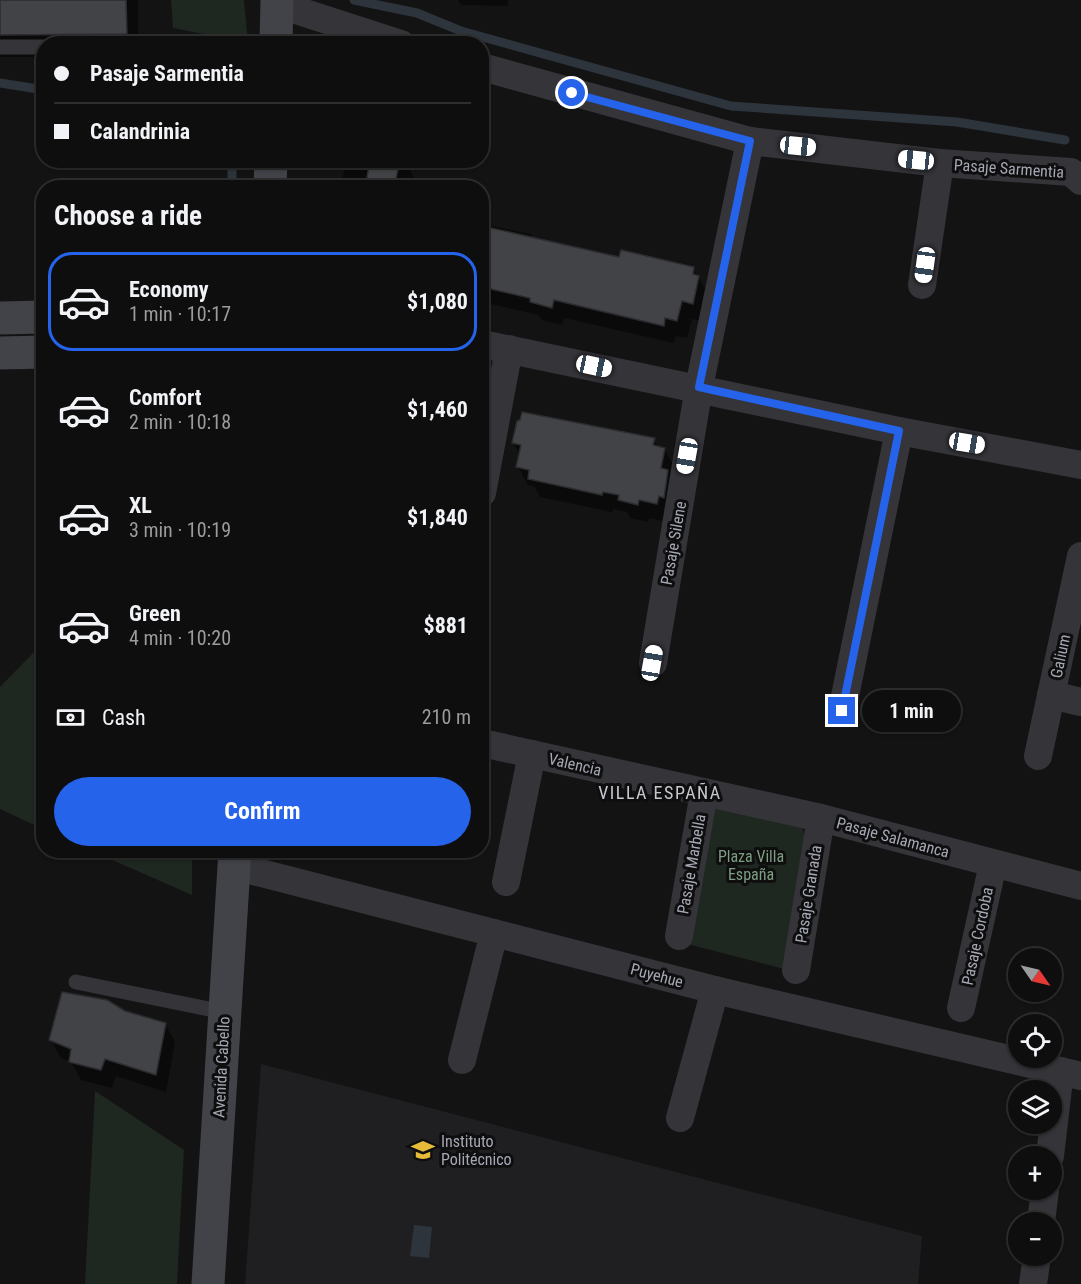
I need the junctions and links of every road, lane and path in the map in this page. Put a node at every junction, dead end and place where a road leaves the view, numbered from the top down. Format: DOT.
graph roads {
  1 [pos="277,2"];
  2 [pos="276,36"];
  3 [pos="377,36"];
  4 [pos="0,47"];
  5 [pos="36,47"];
  6 [pos="489,69"];
  7 [pos="750,141"];
  8 [pos="940,163"];
  9 [pos="1080,179"];
  10 [pos="922,285"];
  11 [pos="36,317"];
  12 [pos="0,318"];
  13 [pos="489,345"];
  14 [pos="509,349"];
  15 [pos="36,352"];
  16 [pos="0,353"];
  17 [pos="699,387"];
  18 [pos="899,431"];
  19 [pos="489,456"];
  20 [pos="1081,465"];
  21 [pos="1081,555"];
  22 [pos="652,663"];
  23 [pos="1051,695"];
  24 [pos="1081,702"];
  25 [pos="842,711"];
  26 [pos="489,745"];
  27 [pos="532,754"];
  28 [pos="1038,756"];
  29 [pos="704,793"];
  30 [pos="821,818"];
  31 [pos="235,858"];
  32 [pos="993,864"];
  33 [pos="506,882"];
  34 [pos="1081,885"];
  35 [pos="494,933"];
  36 [pos="679,936"];
  37 [pos="796,970"];
  38 [pos="76,982"];
  39 [pos="715,990"];
  40 [pos="961,1008"];
  41 [pos="224,1012"];
  42 [pos="462,1060"];
  43 [pos="1071,1073"];
  44 [pos="680,1118"];
  45 [pos="1053,1146"];
  46 [pos="1036,1266"];
  47 [pos="208,1284"];
  48 [pos="1033,1284"];
  1 -- 2 [label="street"];
  1 -- 3 [label="street"];
  4 -- 5 [label="lane"];
  6 -- 7 [label="street, Pasaje Sarmentia"];
  7 -- 8 [label="street, Pasaje Sarmentia"];
  7 -- 17 [label="street, Pasaje Silene"];
  8 -- 9 [label="street, Pasaje Sarmentia"];
  8 -- 10 [label="street"];
  11 -- 12 [label="street"];
  13 -- 14 [label="street"];
  14 -- 17 [label="street"];
  14 -- 19 [label="street"];
  15 -- 16 [label="street"];
  17 -- 18 [label="street"];
  17 -- 22 [label="street, Pasaje Silene"];
  18 -- 20 [label="street"];
  18 -- 25 [label="street"];
  21 -- 23 [label="street, Galium"];
  23 -- 24 [label="street"];
  23 -- 28 [label="street, Galium"];
  26 -- 27 [label="street, Valencia"];
  27 -- 29 [label="street, Valencia"];
  27 -- 33 [label="street"];
  29 -- 30 [label="street, Pasaje Salamanca"];
  29 -- 36 [label="street, Pasaje Marbella"];
  30 -- 32 [label="street, Pasaje Salamanca"];
  30 -- 37 [label="street, Pasaje Granada"];
  31 -- 35 [label="street, Puyehue"];
  31 -- 41 [label="street, Avenida Cabello"];
  32 -- 34 [label="street, Pasaje Salamanca"];
  32 -- 40 [label="street, Pasaje Cordoba"];
  35 -- 39 [label="street, Puyehue"];
  35 -- 42 [label="street"];
  38 -- 41 [label="lane"];
  39 -- 43 [label="street, Puyehue"];
  39 -- 44 [label="street"];
  41 -- 47 [label="street, Avenida Cabello"];
  43 -- 45 [label="street"];
  46 -- 48 [label="street"];
}
